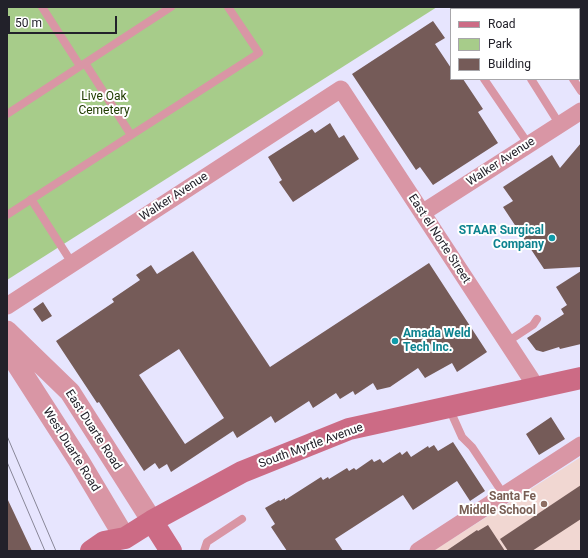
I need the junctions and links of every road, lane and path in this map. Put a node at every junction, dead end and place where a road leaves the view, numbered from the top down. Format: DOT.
graph roads {
  1 [pos="42,7"];
  2 [pos="171,7"];
  3 [pos="228,7"];
  4 [pos="83,65"];
  5 [pos="485,80"];
  6 [pos="532,80"];
  7 [pos="574,80"];
  8 [pos="341,89"];
  9 [pos="581,91"];
  10 [pos="581,112"];
  11 [pos="7,114"];
  12 [pos="560,125"];
  13 [pos="131,135"];
  14 [pos="529,145"];
  15 [pos="31,199"];
  16 [pos="422,213"];
  17 [pos="7,215"];
  18 [pos="72,263"];
  19 [pos="7,306"];
  20 [pos="536,319"];
  21 [pos="7,331"];
  22 [pos="507,342"];
  23 [pos="7,349"];
  24 [pos="581,378"];
  25 [pos="537,388"];
  26 [pos="448,408"];
  27 [pos="581,445"];
  28 [pos="504,495"];
  29 [pos="242,519"];
  30 [pos="152,521"];
  31 [pos="127,547"];
  32 [pos="91,551"];
  33 [pos="172,551"];
  34 [pos="204,551"];
  35 [pos="418,551"];
  1 -- 4 [label="lane"];
  2 -- 4 [label="lane"];
  3 -- 13 [label="lane"];
  4 -- 11 [label="lane"];
  4 -- 13 [label="lane"];
  5 -- 14 [label="lane"];
  6 -- 12 [label="lane"];
  7 -- 9 [label="lane"];
  8 -- 16 [label="street, East el Norte Street"];
  8 -- 18 [label="street, Walker Avenue"];
  10 -- 12 [label="street, Walker Avenue"];
  12 -- 14 [label="street, Walker Avenue"];
  13 -- 15 [label="lane"];
  14 -- 16 [label="street, Walker Avenue"];
  15 -- 17 [label="lane"];
  15 -- 18 [label="lane"];
  16 -- 22 [label="street, East el Norte Street"];
  18 -- 19 [label="street, Walker Avenue"];
  20 -- 22 [label="lane"];
  21 -- 30 [label="street, East Duarte Road"];
  22 -- 25 [label="street, East el Norte Street"];
  23 -- 31 [label="street, West Duarte Road"];
  24 -- 25 [label="main road, South Myrtle Avenue"];
  25 -- 26 [label="main road, South Myrtle Avenue"];
  26 -- 28 [label="lane"];
  26 -- 30 [label="main road, South Myrtle Avenue"];
  27 -- 28 [label="street"];
  28 -- 35 [label="street"];
  29 -- 34 [label="lane"];
  30 -- 31 [label="main road, South Myrtle Avenue"];
  30 -- 33 [label="main road"];
  31 -- 32 [label="main road, South Myrtle Avenue"];
}
